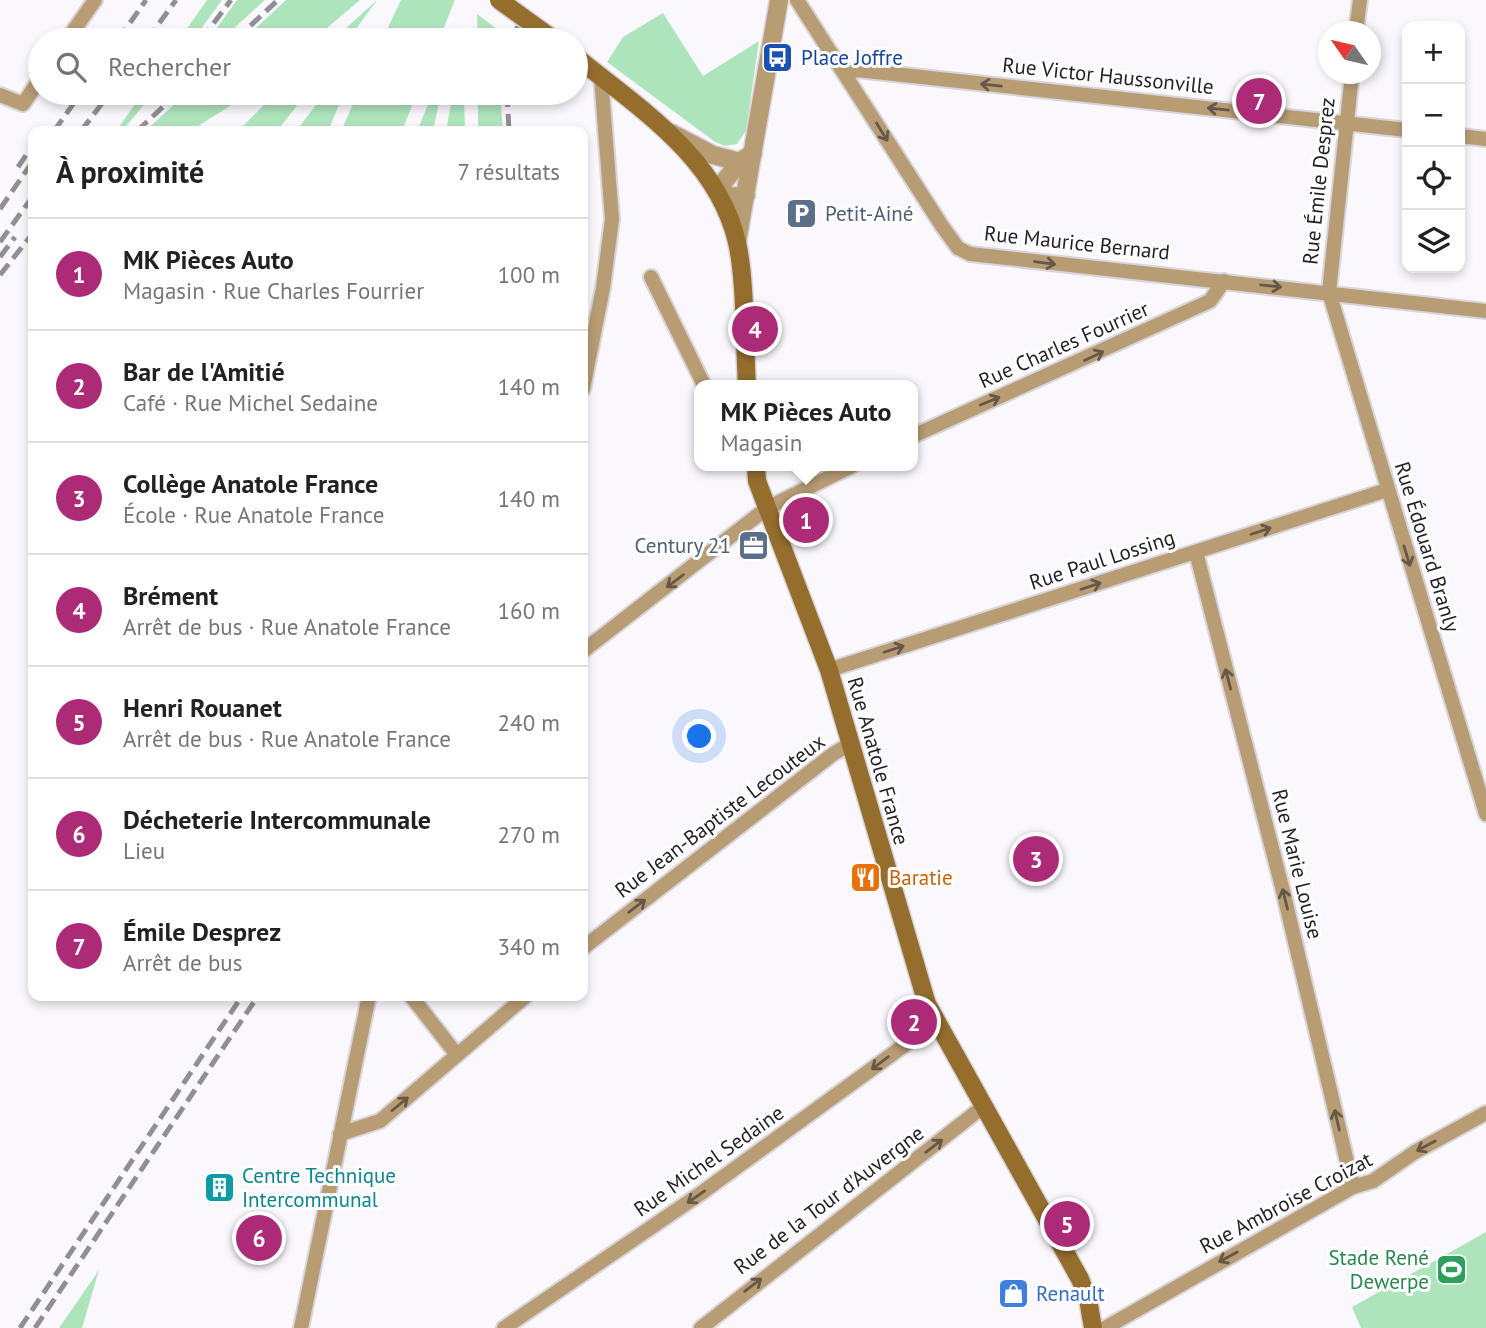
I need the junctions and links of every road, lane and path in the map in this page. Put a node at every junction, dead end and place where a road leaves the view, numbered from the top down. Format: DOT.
graph roads {
  1 [pos="94,0"];
  2 [pos="499,0"];
  3 [pos="779,0"];
  4 [pos="797,0"];
  5 [pos="1360,0"];
  6 [pos="1357,21"];
  7 [pos="75,28"];
  8 [pos="538,28"];
  9 [pos="588,67"];
  10 [pos="846,74"];
  11 [pos="601,77"];
  12 [pos="1351,84"];
  13 [pos="0,95"];
  14 [pos="28,97"];
  15 [pos="1347,123"];
  16 [pos="1402,129"];
  17 [pos="671,133"];
  18 [pos="1465,137"];
  19 [pos="1486,139"];
  20 [pos="746,158"];
  21 [pos="717,190"];
  22 [pos="746,195"];
  23 [pos="737,242"];
  24 [pos="651,277"];
  25 [pos="1224,281"];
  26 [pos="1329,292"];
  27 [pos="1486,311"];
  28 [pos="588,364"];
  29 [pos="702,380"];
  30 [pos="747,380"];
  31 [pos="918,434"];
  32 [pos="756,471"];
  33 [pos="842,471"];
  34 [pos="1387,491"];
  35 [pos="767,508"];
  36 [pos="1196,552"];
  37 [pos="588,647"];
  38 [pos="829,670"];
  39 [pos="850,744"];
  40 [pos="1486,814"];
  41 [pos="588,944"];
  42 [pos="368,1001"];
  43 [pos="415,1001"];
  44 [pos="520,1001"];
  45 [pos="934,1023"];
  46 [pos="457,1055"];
  47 [pos="985,1106"];
  48 [pos="1486,1113"];
  49 [pos="341,1134"];
  50 [pos="1353,1187"];
  51 [pos="300,1328"];
  52 [pos="503,1328"];
  53 [pos="701,1328"];
  54 [pos="1093,1328"];
  55 [pos="1105,1328"];
  1 -- 7 [label="street"];
  2 -- 8 [label="main road, bridge"];
  3 -- 20 [label="street"];
  4 -- 10 [label="street, Rue Maurice Bernard"];
  5 -- 6 [label="street"];
  9 -- 11 [label="main road"];
  15 -- 10 [label="street, Rue Victor Haussonville, one-way"];
  10 -- 25 [label="street, Rue Maurice Bernard, one-way"];
  11 -- 17 [label="main road"];
  11 -- 28 [label="street"];
  12 -- 15 [label="street, Rue Émile Desprez"];
  13 -- 14 [label="street"];
  15 -- 16 [label="street, Rue Victor Haussonville"];
  15 -- 26 [label="street, Rue Émile Desprez"];
  17 -- 20 [label="street"];
  17 -- 21 [label="main road"];
  18 -- 19 [label="street"];
  20 -- 21 [label="street"];
  20 -- 22 [label="street"];
  21 -- 22 [label="street"];
  21 -- 23 [label="main road"];
  22 -- 23 [label="street"];
  23 -- 30 [label="main road"];
  24 -- 29 [label="street"];
  25 -- 26 [label="street, Rue Maurice Bernard, one-way"];
  31 -- 25 [label="street, Rue Charles Fourrier, one-way"];
  26 -- 27 [label="street, Rue Maurice Bernard"];
  26 -- 34 [label="street, Rue Édouard Branly"];
  32 -- 35 [label="main road, Rue Anatole France"];
  33 -- 35 [label="street"];
  36 -- 34 [label="street, Rue Paul Lossing, one-way"];
  34 -- 40 [label="street, Rue Édouard Branly, one-way"];
  35 -- 37 [label="street, one-way"];
  35 -- 38 [label="main road, Rue Anatole France"];
  38 -- 36 [label="street, Rue Paul Lossing, one-way"];
  50 -- 36 [label="street, Rue Marie Louise, one-way"];
  38 -- 39 [label="main road, Rue Anatole France"];
  41 -- 39 [label="street, Rue Jean-Baptiste Lecouteux, one-way"];
  39 -- 45 [label="main road, Rue Anatole France"];
  42 -- 49 [label="street"];
  43 -- 46 [label="street"];
  44 -- 46 [label="street"];
  45 -- 47 [label="main road, Rue Anatole France"];
  45 -- 52 [label="street, Rue Michel Sedaine, one-way"];
  49 -- 46 [label="street, one-way"];
  53 -- 47 [label="street, Rue de la Tour d'Auvergne, one-way"];
  47 -- 54 [label="main road, Rue Anatole France"];
  48 -- 50 [label="street, Rue Ambroise Croizat, one-way"];
  49 -- 51 [label="street"];
  50 -- 55 [label="street, Rue Ambroise Croizat, one-way"];
}
